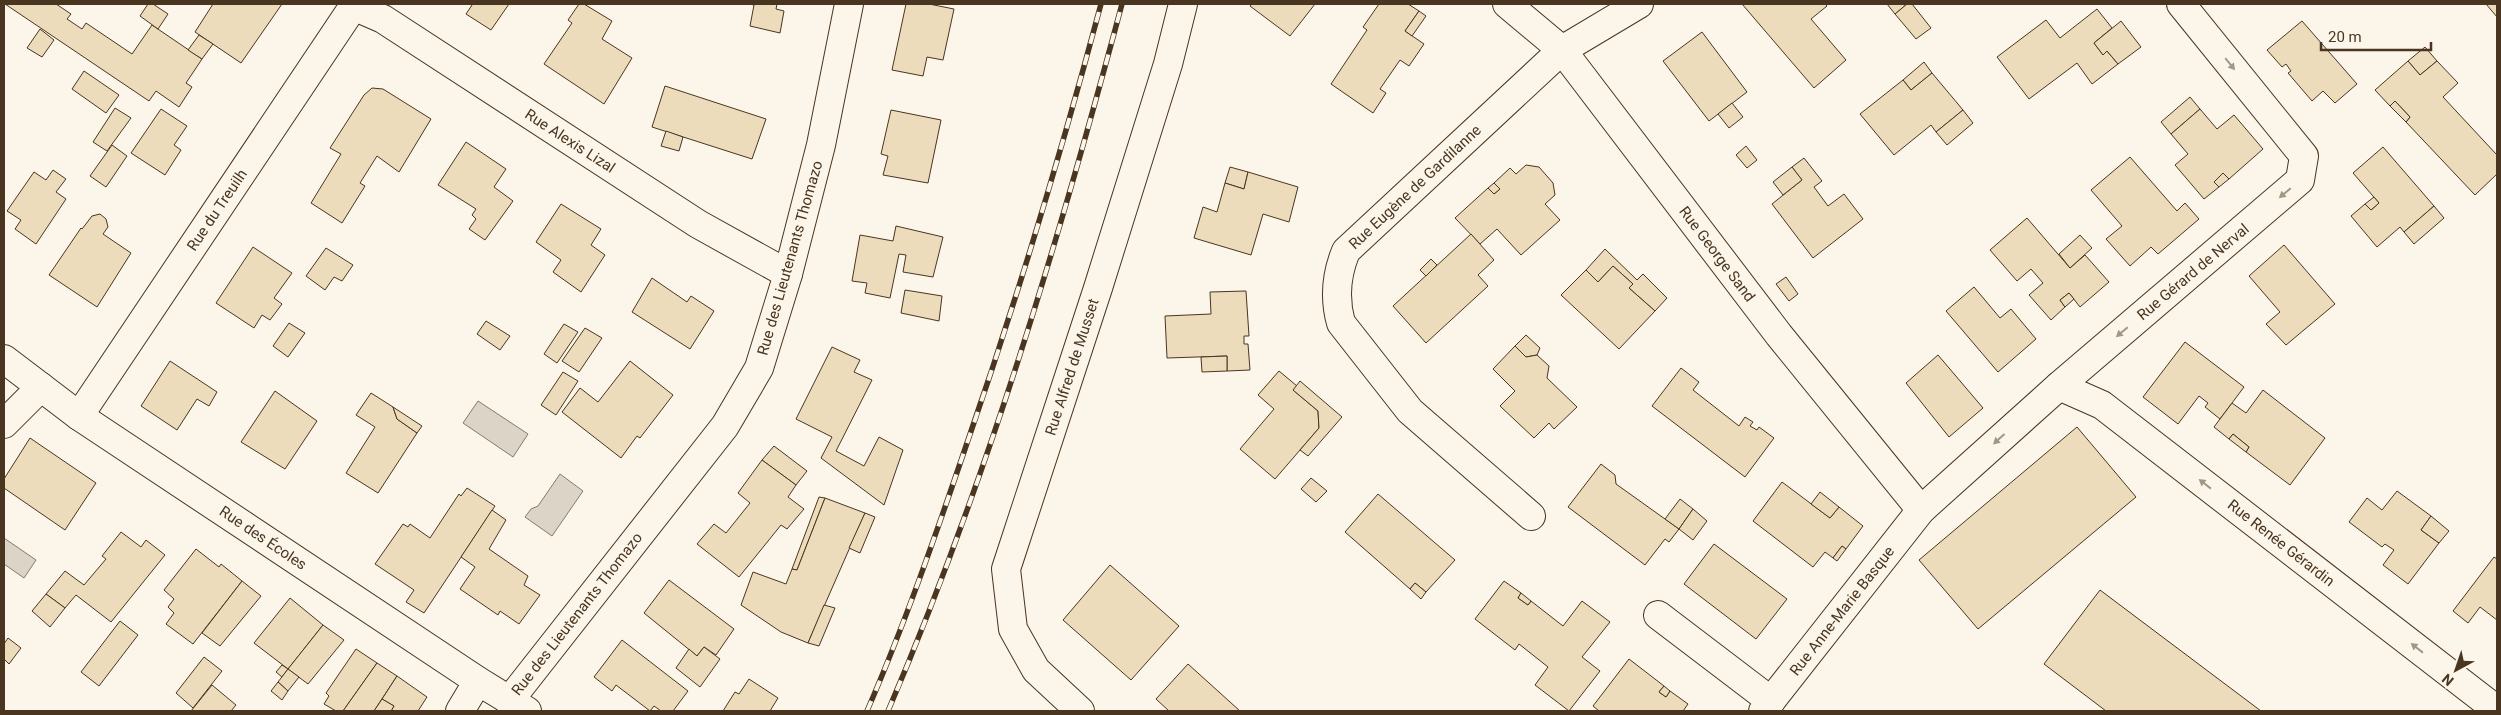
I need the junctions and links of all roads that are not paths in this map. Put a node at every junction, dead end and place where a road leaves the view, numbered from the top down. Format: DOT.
graph roads {
  1 [pos="849,4"];
  2 [pos="1183,4"];
  3 [pos="1507,4"];
  4 [pos="1639,4"];
  5 [pos="2181,4"];
  6 [pos="354,5"];
  7 [pos="1562,50"];
  8 [pos="788,274"];
  9 [pos="4,360"];
  10 [pos="2059,386"];
  11 [pos="40,387"];
  12 [pos="78,416"];
  13 [pos="4,424"];
  14 [pos="1921,510"];
  15 [pos="1531,516"];
  16 [pos="1658,615"];
  17 [pos="478,681"];
  18 [pos="518,706"];
  19 [pos="1767,706"];
  20 [pos="2497,710"];
  21 [pos="460,711"];
  22 [pos="1080,711"];
  1 -- 8 [label="street, Rue des Lieutenants Thomazo"];
  2 -- 22 [label="street, Rue Alfred de Musset"];
  3 -- 7 [label="street, Rue George Sand"];
  4 -- 7 [label="street, Rue Eugène de Gardilanne"];
  5 -- 10 [label="street, Rue Gérard de Nerval, one-way"];
  6 -- 8 [label="street, Rue Alexis Lizal"];
  6 -- 12 [label="street, Rue du Treuilh"];
  7 -- 14 [label="street, Rue George Sand"];
  7 -- 15 [label="street, Rue Eugène de Gardilanne"];
  8 -- 18 [label="street, Rue des Lieutenants Thomazo"];
  9 -- 11 [label="street, Rue des Écoles"];
  10 -- 14 [label="street, Rue Gérard de Nerval, one-way"];
  20 -- 10 [label="street, Rue Renée Gérardin, one-way"];
  11 -- 12 [label="street, Rue des Écoles"];
  11 -- 13 [label="street"];
  12 -- 17 [label="street, Rue des Écoles"];
  14 -- 19 [label="street, Rue Anne-Marie Basque"];
  16 -- 19 [label="street"];
  17 -- 18 [label="street, Rue des Écoles"];
  17 -- 21 [label="street"];
}
